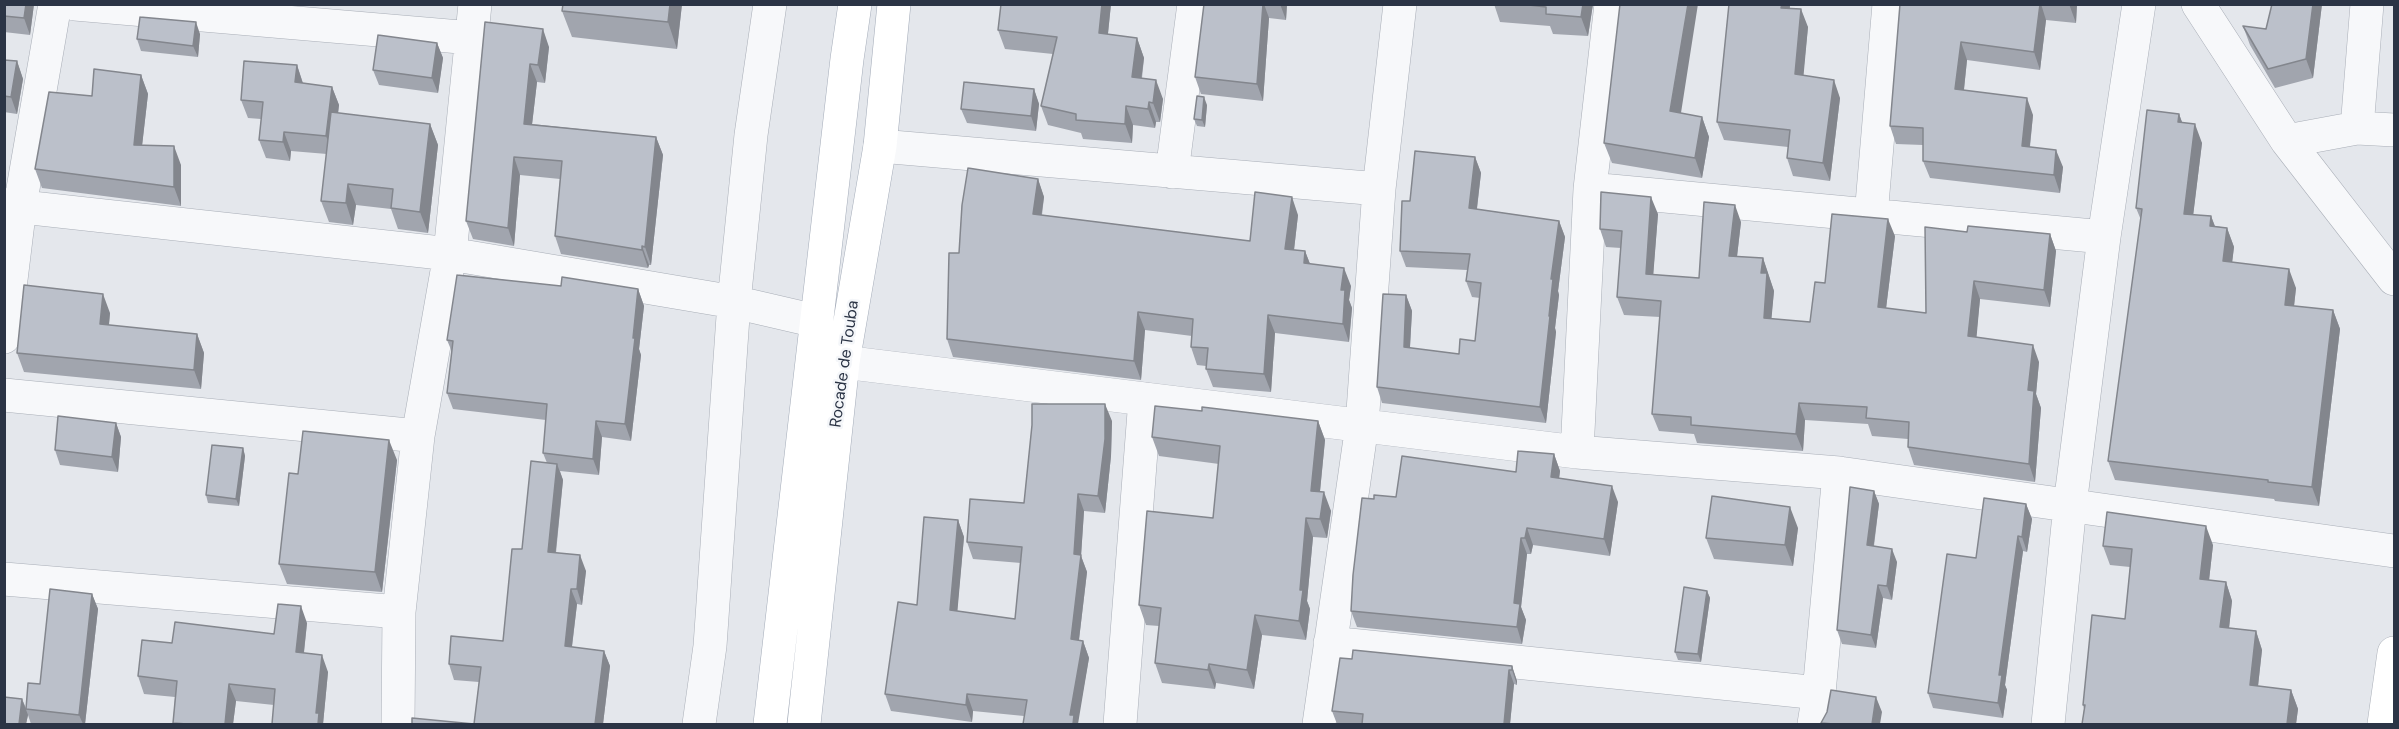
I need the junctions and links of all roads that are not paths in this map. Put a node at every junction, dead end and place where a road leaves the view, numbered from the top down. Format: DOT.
graph roads {
  1 [pos="55,4"];
  2 [pos="75,4"];
  3 [pos="475,4"];
  4 [pos="770,4"];
  5 [pos="855,4"];
  6 [pos="894,4"];
  7 [pos="1194,4"];
  8 [pos="1400,4"];
  9 [pos="1611,4"];
  10 [pos="1889,4"];
  11 [pos="2139,4"];
  12 [pos="2198,4"];
  13 [pos="2367,4"];
  14 [pos="472,38"];
  15 [pos="2357,128"];
  16 [pos="2394,130"];
  17 [pos="2287,141"];
  18 [pos="880,146"];
  19 [pos="1172,172"];
  20 [pos="1379,189"];
  21 [pos="1590,189"];
  22 [pos="12,205"];
  23 [pos="1870,216"];
  24 [pos="2104,237"];
  25 [pos="450,254"];
  26 [pos="2394,279"];
  27 [pos="734,302"];
  28 [pos="816,321"];
  29 [pos="4,337"];
  30 [pos="843,362"];
  31 [pos="4,395"];
  32 [pos="1145,399"];
  33 [pos="1362,425"];
  34 [pos="418,436"];
  35 [pos="1577,452"];
  36 [pos="1839,473"];
  37 [pos="2070,505"];
  38 [pos="2394,551"];
  39 [pos="4,579"];
  40 [pos="399,612"];
  41 [pos="1330,643"];
  42 [pos="2394,653"];
  43 [pos="1819,693"];
  44 [pos="398,724"];
  45 [pos="699,724"];
  46 [pos="770,724"];
  47 [pos="804,724"];
  48 [pos="1120,724"];
  49 [pos="1319,724"];
  50 [pos="1814,724"];
  51 [pos="2048,724"];
  52 [pos="2384,724"];
  1 -- 22 [label="street"];
  2 -- 14 [label="street"];
  3 -- 14 [label="street"];
  4 -- 27 [label="street"];
  5 -- 28 [label="main road, Rocade de Touba"];
  6 -- 18 [label="main road, Rocade de Touba"];
  7 -- 19 [label="street"];
  8 -- 20 [label="street"];
  9 -- 21 [label="street"];
  10 -- 23 [label="street"];
  11 -- 24 [label="street"];
  12 -- 17 [label="street"];
  13 -- 15 [label="street"];
  14 -- 25 [label="street"];
  15 -- 16 [label="street"];
  15 -- 17 [label="street"];
  17 -- 26 [label="street"];
  18 -- 19 [label="street"];
  18 -- 30 [label="main road, Rocade de Touba"];
  19 -- 20 [label="street"];
  20 -- 33 [label="street"];
  21 -- 23 [label="street"];
  21 -- 35 [label="street"];
  22 -- 25 [label="street"];
  22 -- 29 [label="street"];
  23 -- 24 [label="street"];
  24 -- 37 [label="street"];
  25 -- 27 [label="street"];
  25 -- 34 [label="street"];
  27 -- 28 [label="street"];
  27 -- 45 [label="street"];
  28 -- 46 [label="main road, Rocade de Touba"];
  30 -- 32 [label="street"];
  30 -- 47 [label="main road, Rocade de Touba"];
  31 -- 34 [label="street"];
  32 -- 33 [label="street"];
  32 -- 48 [label="street"];
  33 -- 35 [label="street"];
  33 -- 41 [label="street"];
  34 -- 40 [label="street"];
  35 -- 36 [label="street"];
  36 -- 37 [label="street"];
  36 -- 43 [label="street"];
  37 -- 38 [label="street"];
  37 -- 51 [label="street"];
  39 -- 40 [label="street"];
  40 -- 44 [label="street"];
  41 -- 43 [label="street"];
  41 -- 49 [label="street"];
  42 -- 52 [label="main road"];
  43 -- 50 [label="street"];
}
